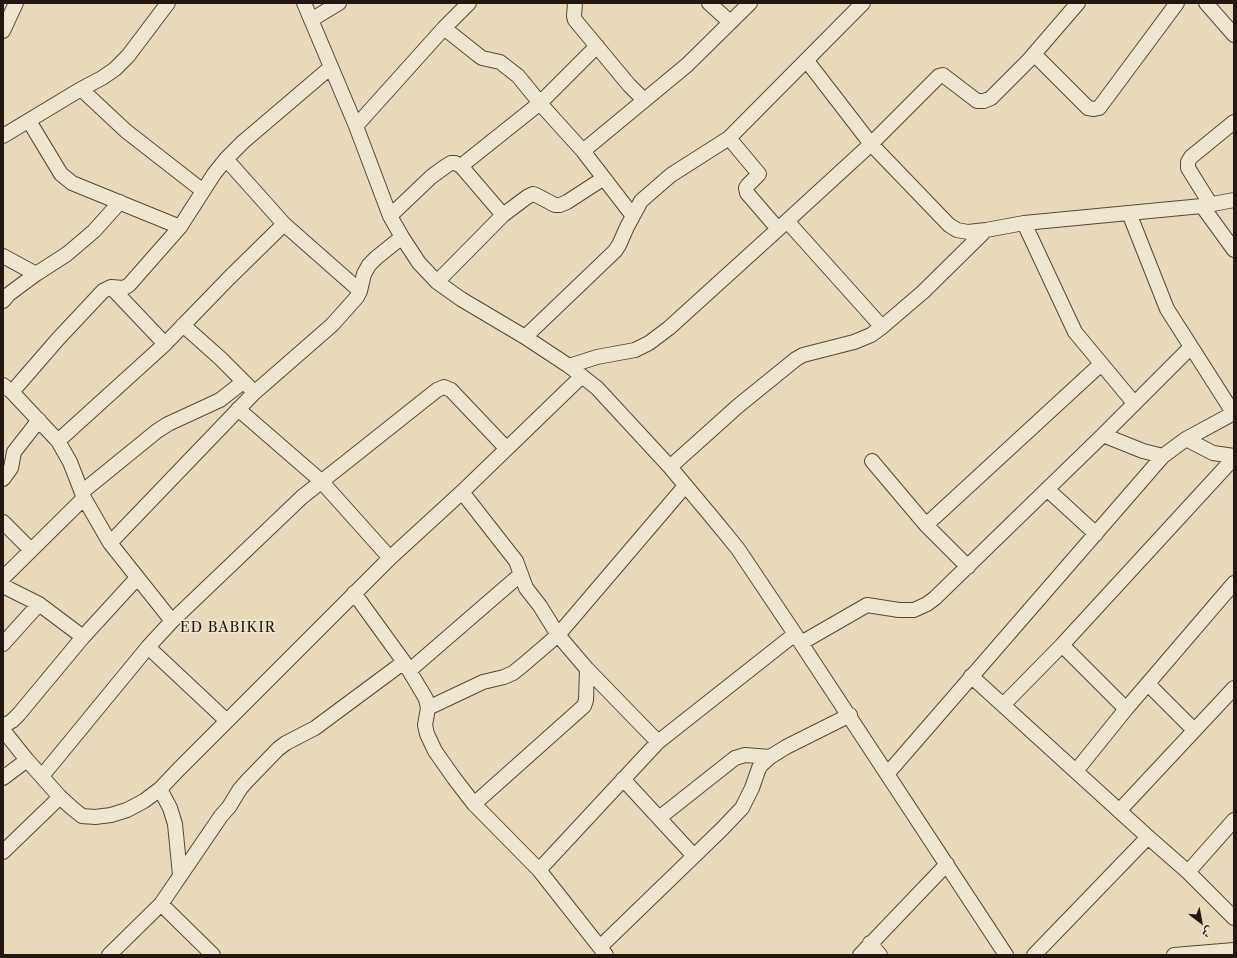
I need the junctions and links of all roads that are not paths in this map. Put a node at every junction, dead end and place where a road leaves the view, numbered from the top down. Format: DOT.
graph roads {
  1 [pos="16,3"];
  2 [pos="168,3"];
  3 [pos="304,3"];
  4 [pos="340,3"];
  5 [pos="575,3"];
  6 [pos="709,3"];
  7 [pos="750,3"];
  8 [pos="864,3"];
  9 [pos="1078,3"];
  10 [pos="1178,3"];
  11 [pos="1206,3"];
  12 [pos="467,4"];
  13 [pos="311,20"];
  14 [pos="730,22"];
  15 [pos="444,28"];
  16 [pos="3,31"];
  17 [pos="1234,35"];
  18 [pos="597,46"];
  19 [pos="1034,54"];
  20 [pos="807,61"];
  21 [pos="331,66"];
  22 [pos="81,88"];
  23 [pos="644,100"];
  24 [pos="540,103"];
  25 [pos="29,121"];
  26 [pos="1234,122"];
  27 [pos="356,126"];
  28 [pos="3,136"];
  29 [pos="729,138"];
  30 [pos="871,144"];
  31 [pos="583,151"];
  32 [pos="226,159"];
  33 [pos="461,166"];
  34 [pos="604,178"];
  35 [pos="203,191"];
  36 [pos="1234,200"];
  37 [pos="120,202"];
  38 [pos="1206,205"];
  39 [pos="1129,213"];
  40 [pos="503,215"];
  41 [pos="390,216"];
  42 [pos="633,216"];
  43 [pos="1024,223"];
  44 [pos="284,224"];
  45 [pos="782,225"];
  46 [pos="180,227"];
  47 [pos="986,230"];
  48 [pos="402,237"];
  49 [pos="1234,250"];
  50 [pos="3,256"];
  51 [pos="36,274"];
  52 [pos="437,282"];
  53 [pos="111,287"];
  54 [pos="360,291"];
  55 [pos="3,301"];
  56 [pos="183,325"];
  57 [pos="882,327"];
  58 [pos="525,338"];
  59 [pos="165,344"];
  60 [pos="1191,347"];
  61 [pos="1101,364"];
  62 [pos="569,366"];
  63 [pos="582,376"];
  64 [pos="243,382"];
  65 [pos="8,389"];
  66 [pos="254,392"];
  67 [pos="1134,403"];
  68 [pos="238,409"];
  69 [pos="1234,414"];
  70 [pos="39,420"];
  71 [pos="1103,435"];
  72 [pos="1186,439"];
  73 [pos="58,441"];
  74 [pos="506,448"];
  75 [pos="1163,456"];
  76 [pos="1234,457"];
  77 [pos="872,461"];
  78 [pos="670,467"];
  79 [pos="3,479"];
  80 [pos="321,481"];
  81 [pos="685,486"];
  82 [pos="1047,489"];
  83 [pos="462,492"];
  84 [pos="83,495"];
  85 [pos="3,522"];
  86 [pos="926,525"];
  87 [pos="1096,534"];
  88 [pos="110,543"];
  89 [pos="31,550"];
  90 [pos="390,558"];
  91 [pos="968,567"];
  92 [pos="521,574"];
  93 [pos="3,578"];
  94 [pos="137,578"];
  95 [pos="1234,583"];
  96 [pos="3,586"];
  97 [pos="354,592"];
  98 [pos="39,604"];
  99 [pos="172,621"];
  100 [pos="558,634"];
  101 [pos="83,637"];
  102 [pos="798,639"];
  103 [pos="3,644"];
  104 [pos="1062,645"];
  105 [pos="148,646"];
  106 [pos="407,666"];
  107 [pos="587,669"];
  108 [pos="971,676"];
  109 [pos="1148,684"];
  110 [pos="1234,688"];
  111 [pos="1003,705"];
  112 [pos="428,708"];
  113 [pos="1126,709"];
  114 [pos="850,715"];
  115 [pos="227,721"];
  116 [pos="3,726"];
  117 [pos="3,730"];
  118 [pos="1194,730"];
  119 [pos="658,742"];
  120 [pos="770,757"];
  121 [pos="27,760"];
  122 [pos="1076,771"];
  123 [pos="888,773"];
  124 [pos="42,776"];
  125 [pos="3,778"];
  126 [pos="623,780"];
  127 [pos="160,789"];
  128 [pos="60,796"];
  129 [pos="474,804"];
  130 [pos="1119,811"];
  131 [pos="658,818"];
  132 [pos="1234,820"];
  133 [pos="1148,837"];
  134 [pos="3,852"];
  135 [pos="694,856"];
  136 [pos="947,864"];
  137 [pos="539,870"];
  138 [pos="1188,872"];
  139 [pos="180,875"];
  140 [pos="161,904"];
  141 [pos="1234,918"];
  142 [pos="870,943"];
  143 [pos="1234,950"];
  144 [pos="603,951"];
  145 [pos="109,955"];
  146 [pos="213,955"];
  147 [pos="860,955"];
  148 [pos="880,955"];
  149 [pos="1006,955"];
  150 [pos="1034,955"];
  151 [pos="1174,955"];
  1 -- 16 [label="street"];
  2 -- 22 [label="street"];
  3 -- 13 [label="street"];
  4 -- 13 [label="street"];
  5 -- 18 [label="street"];
  6 -- 14 [label="street"];
  7 -- 14 [label="street"];
  8 -- 20 [label="street"];
  9 -- 19 [label="street"];
  10 -- 19 [label="street"];
  11 -- 17 [label="street"];
  12 -- 15 [label="street"];
  13 -- 21 [label="street"];
  14 -- 23 [label="street"];
  15 -- 24 [label="street"];
  15 -- 27 [label="street"];
  18 -- 23 [label="street"];
  18 -- 24 [label="street"];
  19 -- 30 [label="street"];
  20 -- 29 [label="street"];
  20 -- 30 [label="street"];
  21 -- 27 [label="street"];
  21 -- 32 [label="street"];
  22 -- 25 [label="street"];
  22 -- 35 [label="street"];
  23 -- 31 [label="street"];
  24 -- 31 [label="street"];
  24 -- 33 [label="street"];
  25 -- 28 [label="street"];
  25 -- 37 [label="street"];
  26 -- 38 [label="street"];
  27 -- 41 [label="street"];
  29 -- 42 [label="street"];
  29 -- 45 [label="street"];
  30 -- 45 [label="street"];
  30 -- 47 [label="street"];
  31 -- 34 [label="street"];
  32 -- 35 [label="street"];
  32 -- 44 [label="street"];
  33 -- 40 [label="street"];
  33 -- 41 [label="street"];
  34 -- 40 [label="street"];
  34 -- 42 [label="street"];
  35 -- 46 [label="street"];
  36 -- 38 [label="street"];
  37 -- 46 [label="street"];
  37 -- 51 [label="street"];
  38 -- 39 [label="street"];
  38 -- 49 [label="street"];
  39 -- 43 [label="street"];
  39 -- 60 [label="street"];
  40 -- 52 [label="street"];
  41 -- 48 [label="street"];
  42 -- 58 [label="street"];
  43 -- 47 [label="street"];
  43 -- 61 [label="street"];
  44 -- 54 [label="street"];
  44 -- 56 [label="street"];
  45 -- 57 [label="street"];
  45 -- 62 [label="street"];
  46 -- 53 [label="street"];
  47 -- 57 [label="street"];
  48 -- 52 [label="street"];
  48 -- 54 [label="street"];
  50 -- 51 [label="street"];
  51 -- 55 [label="street"];
  52 -- 58 [label="street"];
  53 -- 59 [label="street"];
  53 -- 65 [label="street"];
  54 -- 66 [label="street"];
  56 -- 59 [label="street"];
  56 -- 64 [label="street"];
  57 -- 78 [label="street"];
  58 -- 62 [label="street"];
  59 -- 73 [label="street"];
  60 -- 67 [label="street"];
  60 -- 69 [label="street"];
  61 -- 67 [label="street"];
  61 -- 86 [label="street"];
  62 -- 63 [label="street"];
  63 -- 74 [label="street"];
  63 -- 78 [label="street"];
  64 -- 66 [label="street"];
  64 -- 84 [label="street"];
  65 -- 70 [label="street"];
  66 -- 68 [label="street"];
  67 -- 71 [label="street"];
  68 -- 80 [label="street"];
  68 -- 88 [label="street"];
  69 -- 72 [label="street"];
  70 -- 73 [label="street"];
  70 -- 79 [label="street"];
  71 -- 75 [label="street"];
  71 -- 82 [label="street"];
  72 -- 75 [label="street"];
  72 -- 76 [label="street"];
  73 -- 84 [label="street"];
  74 -- 80 [label="street"];
  74 -- 83 [label="street"];
  75 -- 87 [label="street"];
  76 -- 104 [label="street"];
  77 -- 86 [label="street"];
  78 -- 81 [label="street"];
  80 -- 90 [label="street"];
  80 -- 99 [label="street"];
  81 -- 100 [label="street"];
  81 -- 102 [label="street"];
  82 -- 87 [label="street"];
  82 -- 91 [label="street"];
  83 -- 90 [label="street"];
  83 -- 92 [label="street"];
  84 -- 88 [label="street"];
  84 -- 89 [label="street"];
  85 -- 89 [label="street"];
  86 -- 91 [label="street"];
  87 -- 108 [label="street"];
  88 -- 94 [label="street"];
  89 -- 93 [label="street"];
  90 -- 97 [label="street"];
  91 -- 102 [label="street"];
  92 -- 100 [label="street"];
  92 -- 106 [label="street"];
  94 -- 99 [label="street"];
  94 -- 101 [label="street"];
  95 -- 109 [label="street"];
  96 -- 98 [label="street"];
  97 -- 106 [label="street"];
  97 -- 115 [label="street"];
  98 -- 101 [label="street"];
  98 -- 103 [label="street"];
  99 -- 105 [label="street"];
  100 -- 107 [label="street"];
  100 -- 112 [label="street"];
  101 -- 116 [label="street"];
  102 -- 114 [label="street"];
  102 -- 119 [label="street"];
  104 -- 111 [label="street"];
  104 -- 113 [label="street"];
  105 -- 115 [label="street"];
  105 -- 124 [label="street"];
  106 -- 112 [label="street"];
  106 -- 139 [label="street"];
  107 -- 119 [label="street"];
  107 -- 129 [label="street"];
  108 -- 111 [label="street"];
  108 -- 123 [label="street"];
  109 -- 113 [label="street"];
  109 -- 118 [label="street"];
  110 -- 118 [label="street"];
  111 -- 122 [label="street"];
  112 -- 129 [label="street"];
  113 -- 122 [label="street"];
  114 -- 120 [label="street"];
  114 -- 123 [label="street"];
  115 -- 127 [label="street"];
  117 -- 121 [label="street"];
  118 -- 130 [label="street"];
  119 -- 126 [label="street"];
  120 -- 131 [label="street"];
  120 -- 135 [label="street"];
  121 -- 124 [label="street"];
  121 -- 125 [label="street"];
  122 -- 130 [label="street"];
  123 -- 136 [label="street"];
  124 -- 128 [label="street"];
  126 -- 131 [label="street"];
  126 -- 137 [label="street"];
  127 -- 128 [label="street"];
  127 -- 139 [label="street"];
  128 -- 134 [label="street"];
  129 -- 137 [label="street"];
  130 -- 133 [label="street"];
  131 -- 135 [label="street"];
  132 -- 138 [label="street"];
  133 -- 138 [label="street"];
  133 -- 150 [label="street"];
  135 -- 144 [label="street"];
  136 -- 142 [label="street"];
  136 -- 149 [label="street"];
  137 -- 144 [label="street"];
  138 -- 141 [label="street"];
  139 -- 140 [label="street"];
  140 -- 145 [label="street"];
  140 -- 146 [label="street"];
  142 -- 147 [label="street"];
  142 -- 148 [label="street"];
  143 -- 151 [label="street"];
}
